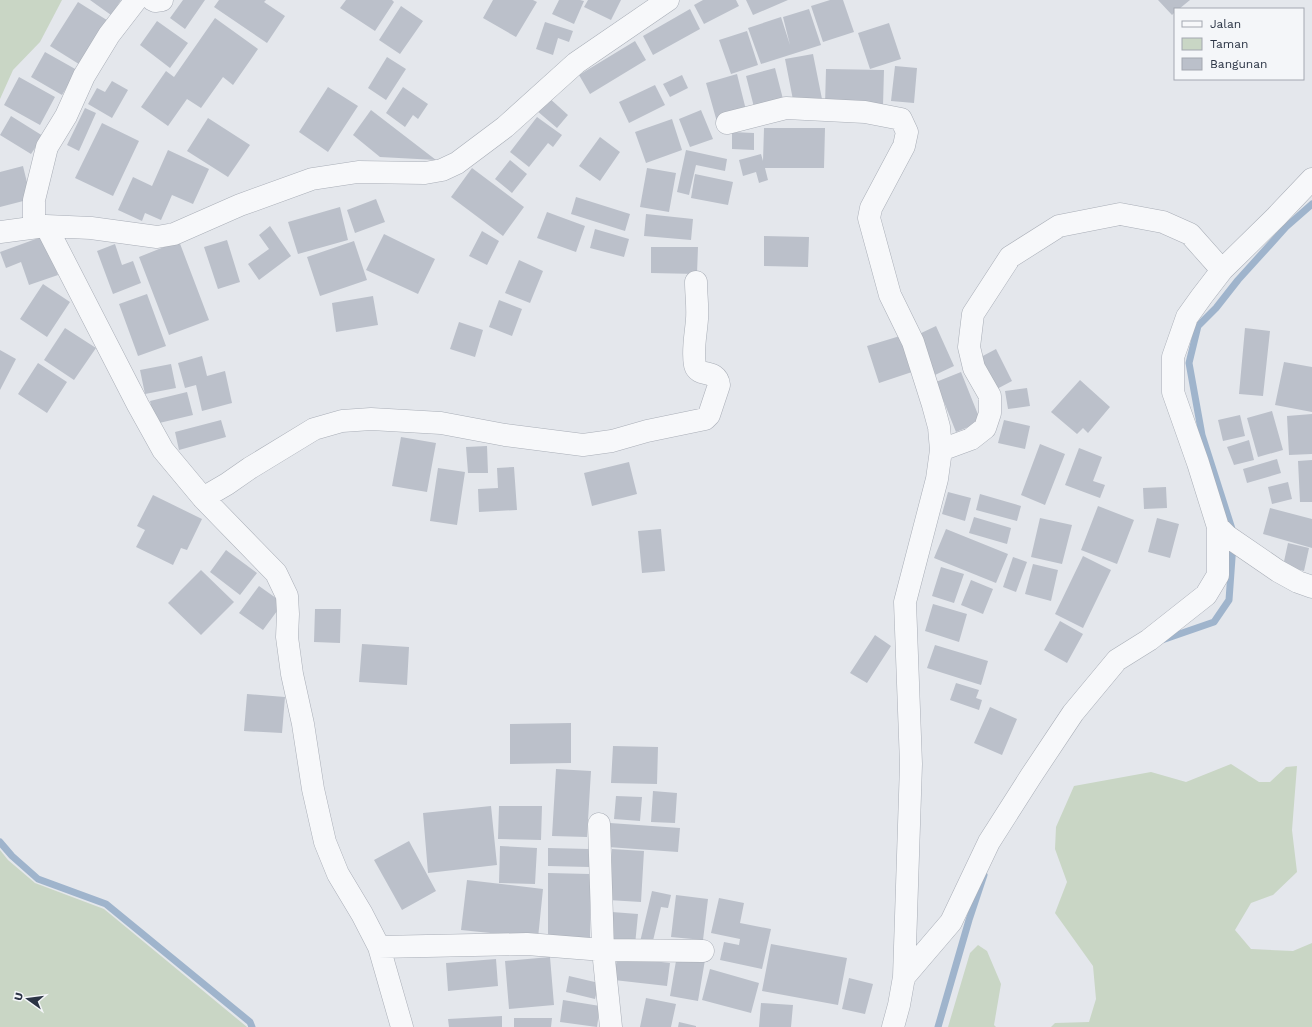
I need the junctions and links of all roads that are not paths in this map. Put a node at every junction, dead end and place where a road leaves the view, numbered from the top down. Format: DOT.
graph roads {
  1 [pos="136,0"];
  2 [pos="153,0"];
  3 [pos="162,0"];
  4 [pos="668,0"];
  5 [pos="727,123"];
  6 [pos="1312,179"];
  7 [pos="40,227"];
  8 [pos="0,232"];
  9 [pos="1222,270"];
  10 [pos="696,282"];
  11 [pos="941,450"];
  12 [pos="203,498"];
  13 [pos="1222,532"];
  14 [pos="1312,587"];
  15 [pos="598,824"];
  16 [pos="379,947"];
  17 [pos="604,950"];
  18 [pos="703,951"];
  19 [pos="904,977"];
  20 [pos="402,1027"];
  21 [pos="611,1027"];
  22 [pos="893,1027"];
  1 -- 7 [label="street"];
  2 -- 3 [label="street"];
  4 -- 7 [label="street"];
  5 -- 11 [label="street"];
  6 -- 9 [label="street"];
  7 -- 8 [label="street"];
  7 -- 12 [label="street"];
  9 -- 11 [label="street"];
  9 -- 13 [label="street"];
  10 -- 12 [label="street"];
  11 -- 19 [label="street"];
  12 -- 16 [label="street"];
  13 -- 14 [label="street"];
  13 -- 19 [label="street"];
  15 -- 17 [label="street"];
  16 -- 17 [label="street"];
  16 -- 20 [label="street"];
  17 -- 18 [label="street"];
  17 -- 21 [label="street"];
  19 -- 22 [label="street"];
}
